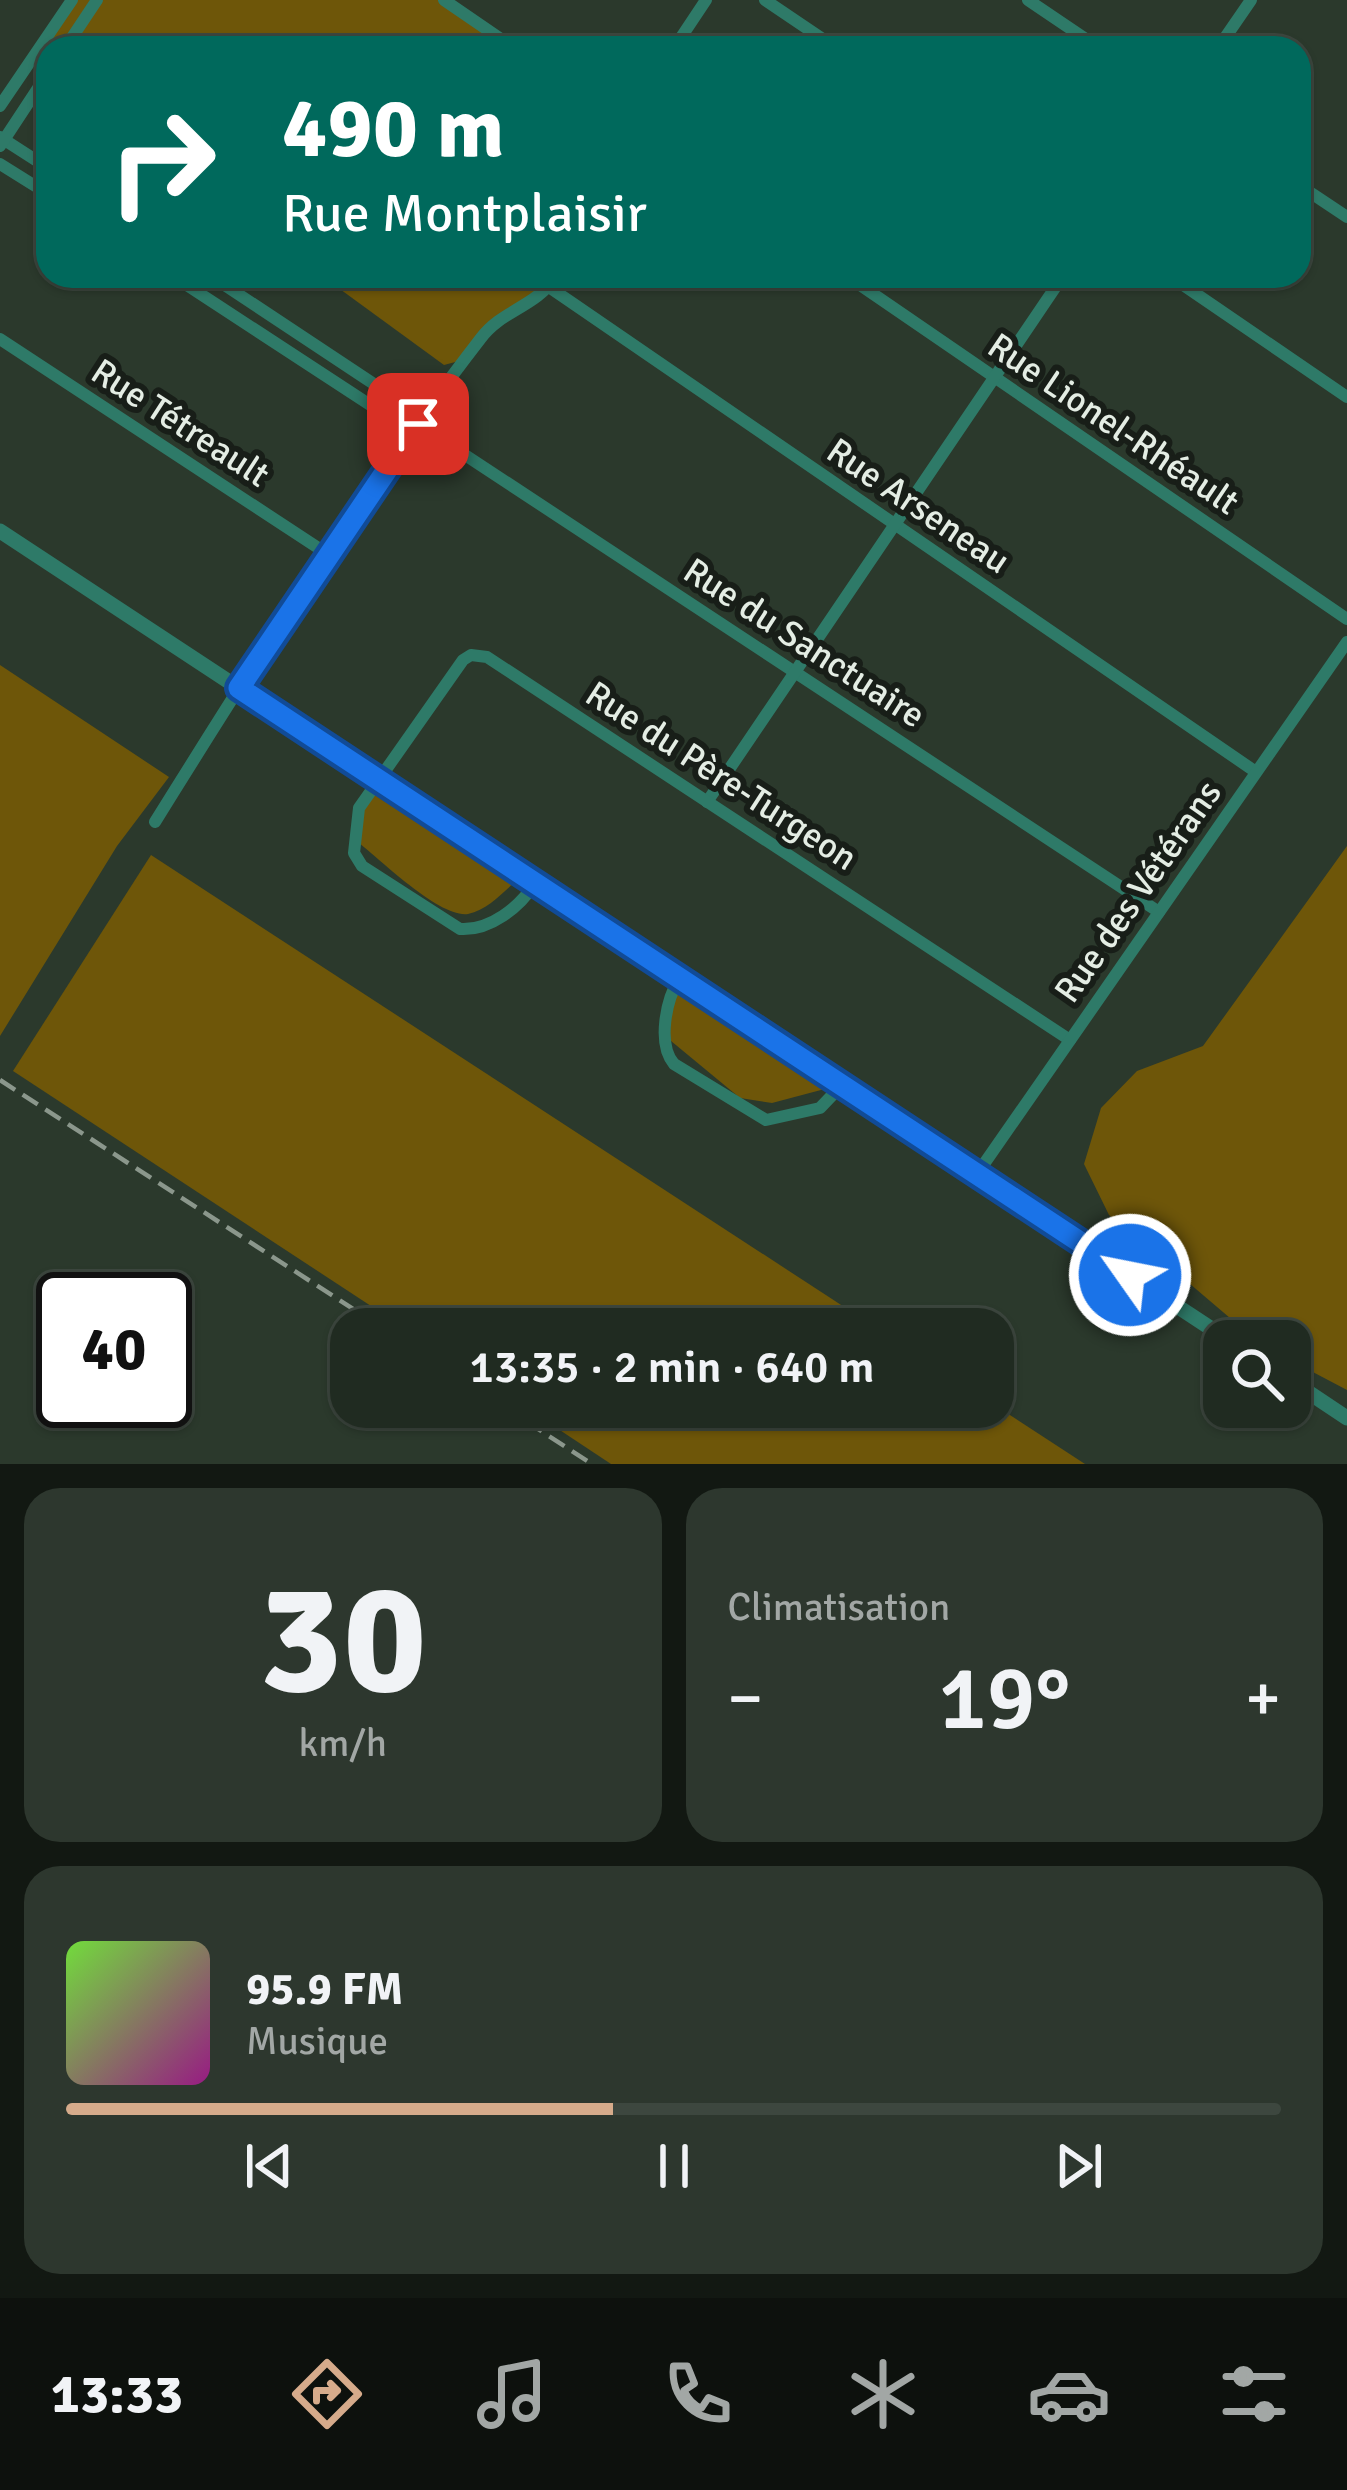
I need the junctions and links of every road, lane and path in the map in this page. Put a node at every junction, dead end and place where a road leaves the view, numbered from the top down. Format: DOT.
graph roads {
  1 [pos="72,0"];
  2 [pos="97,0"];
  3 [pos="444,0"];
  4 [pos="706,0"];
  5 [pos="765,0"];
  6 [pos="1028,0"];
  7 [pos="1250,0"];
  8 [pos="48,36"];
  9 [pos="73,36"];
  10 [pos="496,36"];
  11 [pos="682,36"];
  12 [pos="818,36"];
  13 [pos="1081,36"];
  14 [pos="1226,36"];
  15 [pos="36,53"];
  16 [pos="36,90"];
  17 [pos="0,106"];
  18 [pos="1,141"];
  19 [pos="36,161"];
  20 [pos="0,164"];
  21 [pos="36,186"];
  22 [pos="1311,192"];
  23 [pos="1347,218"];
  24 [pos="191,288"];
  25 [pos="202,288"];
  26 [pos="228,288"];
  27 [pos="548,288"];
  28 [pos="561,288"];
  29 [pos="864,288"];
  30 [pos="1056,288"];
  31 [pos="1188,288"];
  32 [pos="199,293"];
  33 [pos="0,339"];
  34 [pos="994,377"];
  35 [pos="1347,397"];
  36 [pos="418,424"];
  37 [pos="895,525"];
  38 [pos="0,531"];
  39 [pos="329,555"];
  40 [pos="1347,619"];
  41 [pos="1347,642"];
  42 [pos="795,671"];
  43 [pos="239,688"];
  44 [pos="1256,772"];
  45 [pos="377,780"];
  46 [pos="707,802"];
  47 [pos="155,823"];
  48 [pos="535,883"];
  49 [pos="1159,911"];
  50 [pos="679,979"];
  51 [pos="1070,1040"];
  52 [pos="841,1086"];
  53 [pos="976,1174"];
  54 [pos="1203,1323"];
  55 [pos="1311,1395"];
  56 [pos="1347,1418"];
  1 -- 8 [label="street"];
  2 -- 9 [label="street"];
  3 -- 10 [label="street"];
  4 -- 11 [label="street"];
  5 -- 12 [label="street"];
  6 -- 13 [label="street"];
  7 -- 14 [label="street"];
  15 -- 17 [label="street"];
  16 -- 18 [label="street"];
  18 -- 19 [label="street"];
  20 -- 21 [label="street"];
  22 -- 23 [label="street"];
  24 -- 32 [label="street, Rue du Sanctuaire"];
  25 -- 32 [label="street, Rue du Sanctuaire"];
  26 -- 36 [label="street, Rue du Sanctuaire"];
  27 -- 36 [label="street"];
  28 -- 37 [label="street, Rue Arseneau"];
  29 -- 34 [label="street, Rue Lionel-Rhéault"];
  30 -- 34 [label="street"];
  31 -- 35 [label="street"];
  32 -- 36 [label="street, Rue du Sanctuaire"];
  33 -- 39 [label="street, Rue Tétreault"];
  34 -- 37 [label="street"];
  34 -- 40 [label="street, Rue Lionel-Rhéault"];
  36 -- 39 [label="street"];
  36 -- 42 [label="street, Rue du Sanctuaire"];
  37 -- 42 [label="street"];
  37 -- 44 [label="street, Rue Arseneau"];
  38 -- 43 [label="street"];
  39 -- 43 [label="street"];
  41 -- 44 [label="street, Rue des Vétérans"];
  42 -- 46 [label="street"];
  42 -- 49 [label="street, Rue du Sanctuaire"];
  43 -- 45 [label="street"];
  43 -- 47 [label="street"];
  44 -- 49 [label="street, Rue des Vétérans"];
  45 -- 46 [label="street, Rue du Père-Turgeon"];
  45 -- 48 [label="street"];
  45 -- 48 [label="street"];
  46 -- 51 [label="street, Rue du Père-Turgeon"];
  48 -- 50 [label="street"];
  49 -- 51 [label="street, Rue des Vétérans"];
  50 -- 52 [label="street"];
  50 -- 52 [label="street"];
  51 -- 53 [label="street, Rue des Vétérans"];
  52 -- 53 [label="street"];
  53 -- 54 [label="street"];
  55 -- 56 [label="street"];
}
